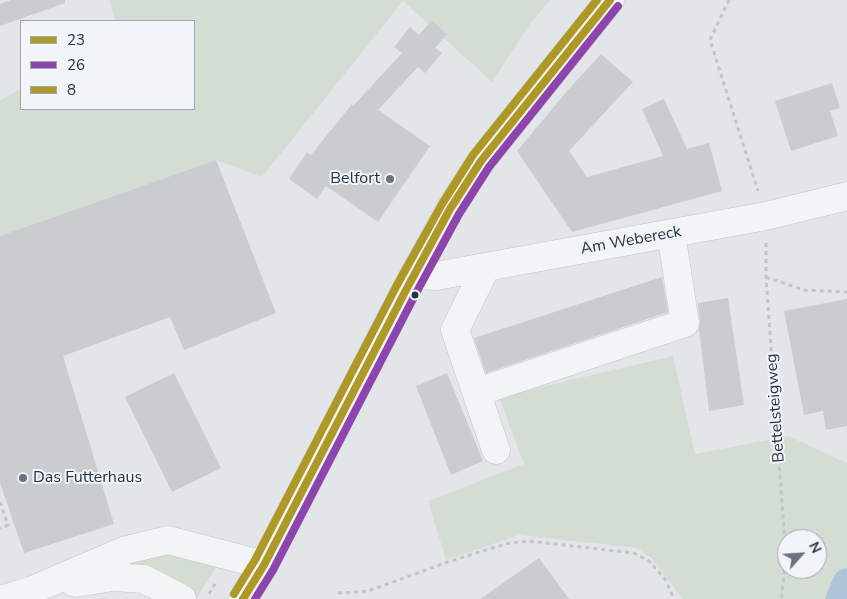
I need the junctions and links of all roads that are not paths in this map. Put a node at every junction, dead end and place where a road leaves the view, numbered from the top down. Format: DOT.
graph roads {
  1 [pos="610,0"];
  2 [pos="847,196"];
  3 [pos="671,233"];
  4 [pos="486,267"];
  5 [pos="414,275"];
  6 [pos="477,392"];
  7 [pos="496,450"];
  8 [pos="264,565"];
  9 [pos="17,595"];
  10 [pos="182,599"];
  11 [pos="243,599"];
  1 -- 5 [label="main road"];
  2 -- 3 [label="street, Am Webereck"];
  3 -- 4 [label="street, Am Webereck"];
  3 -- 6 [label="street"];
  4 -- 5 [label="street, Am Webereck"];
  4 -- 6 [label="street"];
  5 -- 8 [label="main road"];
  6 -- 7 [label="street"];
  8 -- 9 [label="street"];
  8 -- 11 [label="main road"];
  9 -- 10 [label="street"];
}
